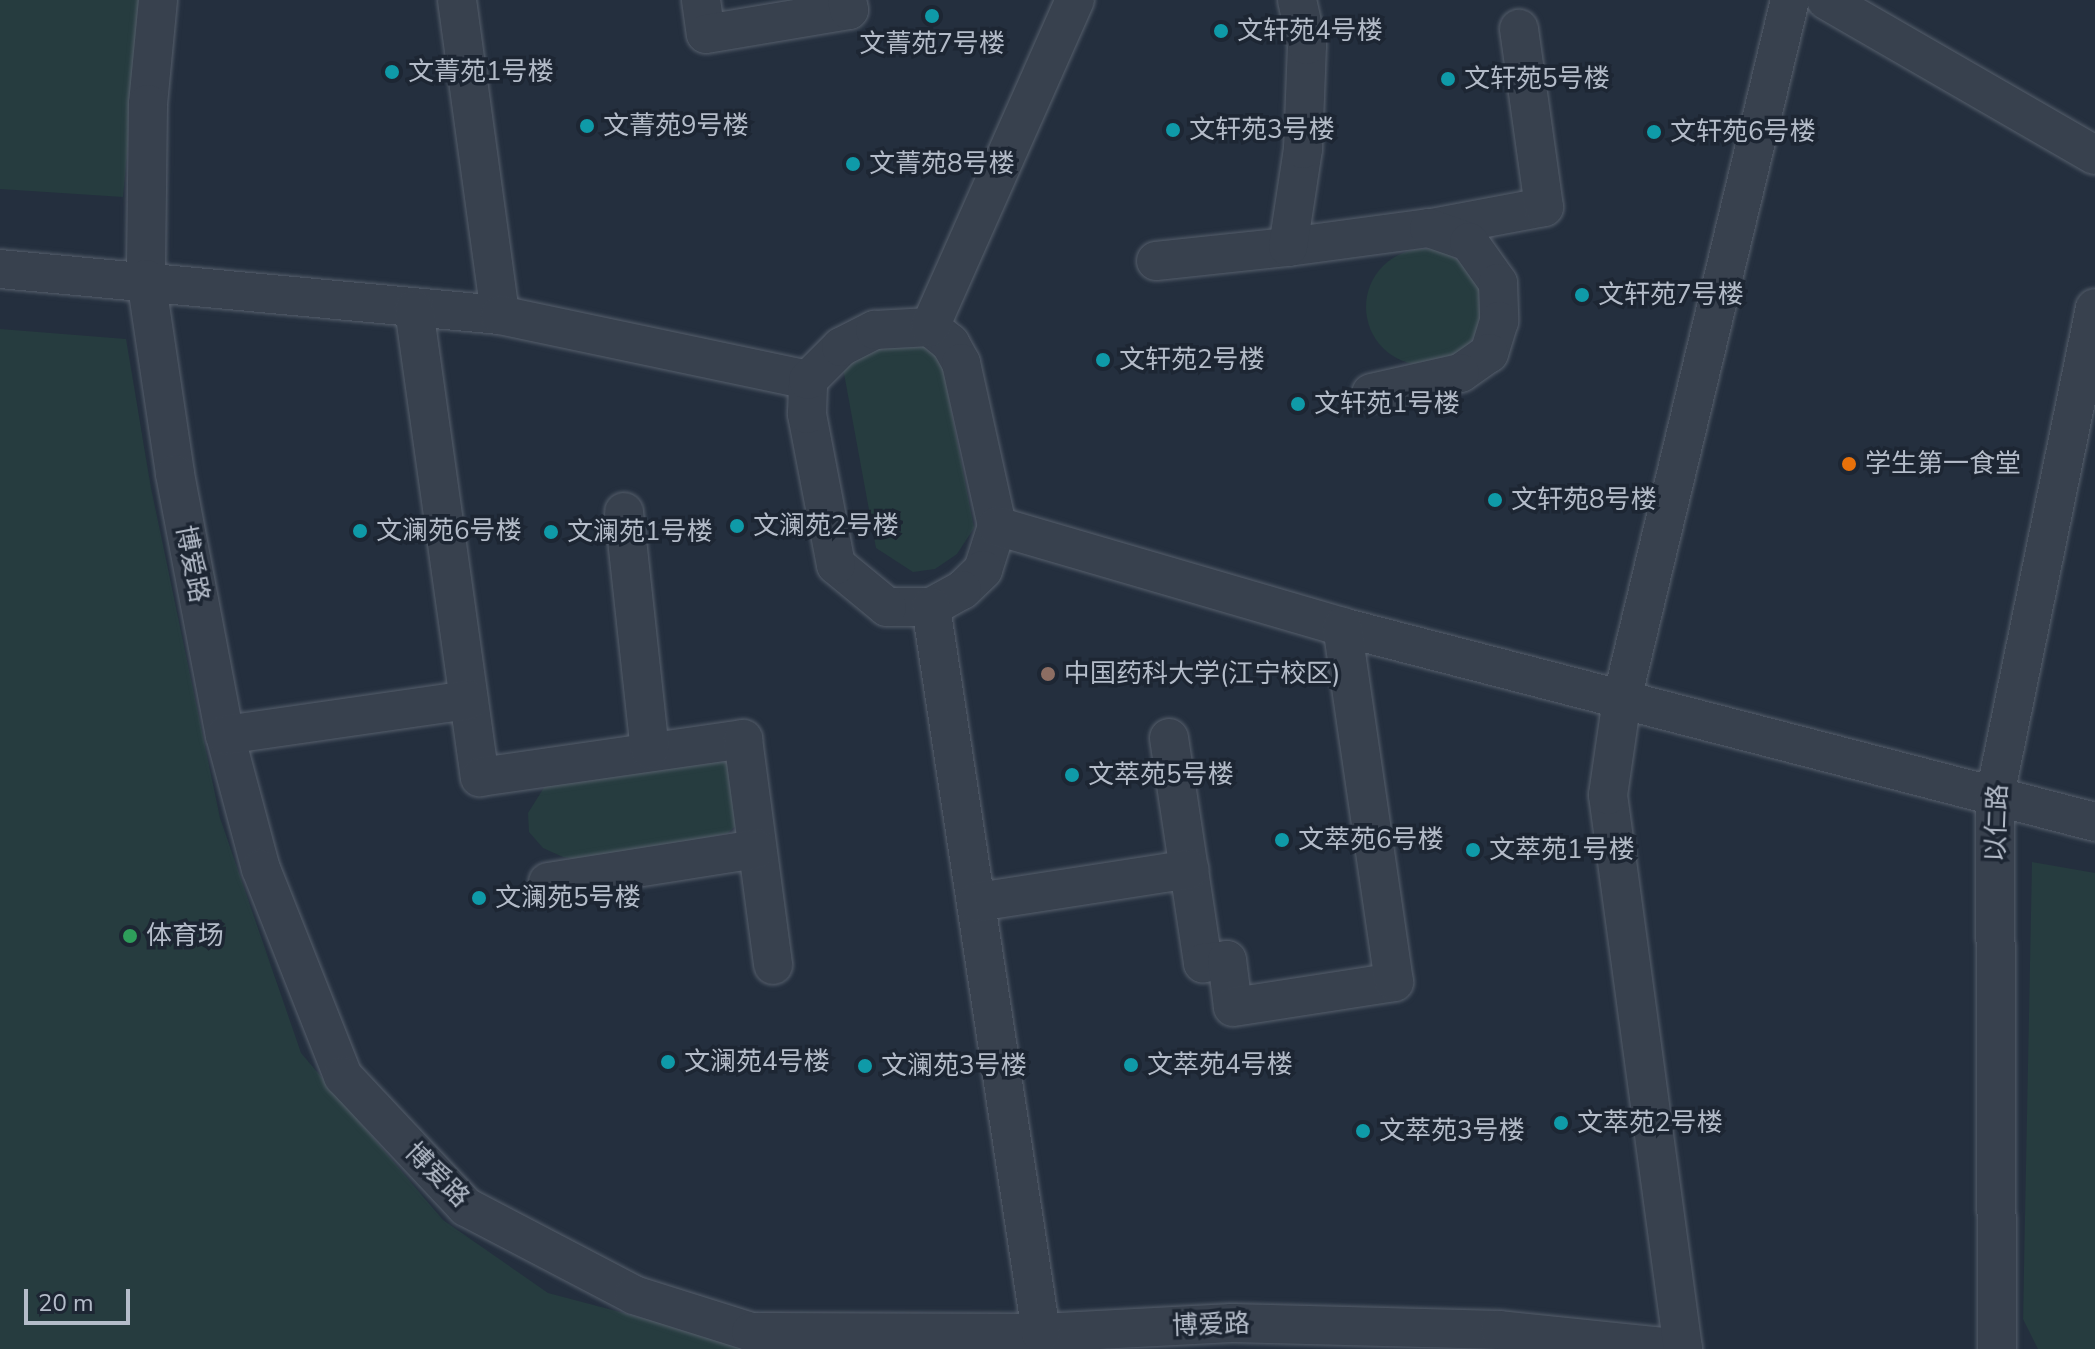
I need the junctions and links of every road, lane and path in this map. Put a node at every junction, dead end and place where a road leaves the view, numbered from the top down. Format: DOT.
graph roads {
  1 [pos="158,0"];
  2 [pos="457,0"];
  3 [pos="701,0"];
  4 [pos="847,0"];
  5 [pos="1075,0"];
  6 [pos="1297,0"];
  7 [pos="1790,0"];
  8 [pos="1826,0"];
  9 [pos="1519,29"];
  10 [pos="2095,155"];
  11 [pos="1429,228"];
  12 [pos="1288,247"];
  13 [pos="1156,261"];
  14 [pos="0,269"];
  15 [pos="146,279"];
  16 [pos="2095,308"];
  17 [pos="414,309"];
  18 [pos="500,315"];
  19 [pos="930,327"];
  20 [pos="808,380"];
  21 [pos="1371,393"];
  22 [pos="624,512"];
  23 [pos="997,526"];
  24 [pos="931,607"];
  25 [pos="1342,627"];
  26 [pos="1622,699"];
  27 [pos="468,700"];
  28 [pos="225,735"];
  29 [pos="1169,738"];
  30 [pos="650,750"];
  31 [pos="1995,795"];
  32 [pos="2095,822"];
  33 [pos="756,849"];
  34 [pos="1189,869"];
  35 [pos="548,882"];
  36 [pos="977,902"];
  37 [pos="773,965"];
  38 [pos="1041,1333"];
  39 [pos="1683,1349"];
  40 [pos="1997,1349"];
  1 -- 15 [label="street, 博爱路"];
  2 -- 18 [label="street"];
  3 -- 4 [label="street"];
  5 -- 19 [label="street"];
  6 -- 12 [label="street"];
  7 -- 26 [label="street"];
  8 -- 10 [label="street"];
  9 -- 11 [label="street"];
  11 -- 12 [label="street"];
  11 -- 21 [label="street"];
  12 -- 13 [label="street"];
  14 -- 15 [label="street"];
  15 -- 17 [label="street"];
  15 -- 28 [label="street, 博爱路"];
  16 -- 31 [label="street, 以仁路"];
  17 -- 18 [label="street"];
  17 -- 27 [label="street"];
  18 -- 20 [label="street"];
  19 -- 20 [label="street"];
  19 -- 23 [label="street"];
  20 -- 24 [label="street"];
  22 -- 30 [label="street"];
  23 -- 24 [label="street"];
  23 -- 25 [label="street"];
  24 -- 36 [label="street"];
  25 -- 26 [label="street"];
  25 -- 34 [label="street"];
  26 -- 31 [label="street"];
  26 -- 39 [label="street"];
  27 -- 28 [label="street"];
  27 -- 30 [label="street"];
  28 -- 38 [label="street, 博爱路"];
  29 -- 34 [label="street"];
  30 -- 33 [label="street"];
  31 -- 32 [label="street"];
  31 -- 40 [label="street, 以仁路"];
  33 -- 35 [label="street"];
  33 -- 37 [label="street"];
  34 -- 36 [label="street"];
  36 -- 38 [label="street"];
  38 -- 39 [label="street, 博爱路"];
}
